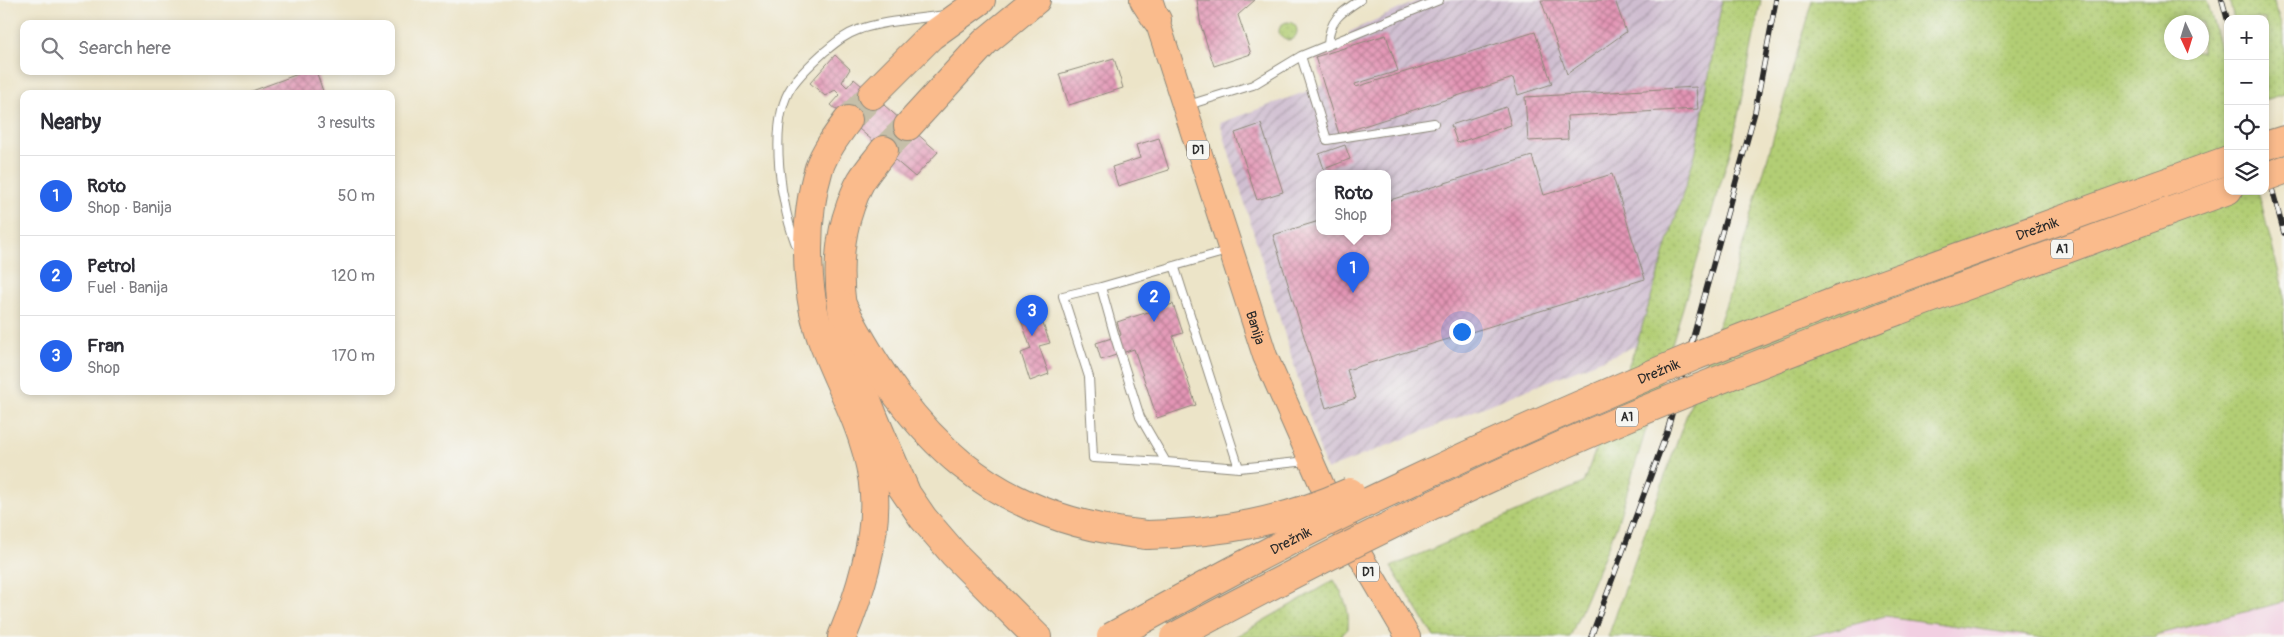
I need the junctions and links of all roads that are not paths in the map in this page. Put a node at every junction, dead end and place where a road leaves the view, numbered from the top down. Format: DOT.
graph roads {
  1 [pos="1036,0"];
  2 [pos="1360,0"];
  3 [pos="1439,0"];
  4 [pos="971,6"];
  5 [pos="1150,6"];
  6 [pos="1328,45"];
  7 [pos="1301,56"];
  8 [pos="872,95"];
  9 [pos="1184,107"];
  10 [pos="848,120"];
  11 [pos="1434,123"];
  12 [pos="908,126"];
  13 [pos="2284,140"];
  14 [pos="2269,145"];
  15 [pos="884,150"];
  16 [pos="2224,161"];
  17 [pos="2284,170"];
  18 [pos="2269,176"];
  19 [pos="2224,191"];
  20 [pos="1229,251"];
  21 [pos="1175,268"];
  22 [pos="809,275"];
  23 [pos="1101,287"];
  24 [pos="842,306"];
  25 [pos="860,432"];
  26 [pos="1496,442"];
  27 [pos="1309,460"];
  28 [pos="1166,462"];
  29 [pos="1238,468"];
  30 [pos="905,490"];
  31 [pos="842,637"];
  32 [pos="1037,637"];
  33 [pos="1111,637"];
  34 [pos="1174,637"];
  35 [pos="1408,637"];
  1 -- 12 [label="highway"];
  2 -- 6 [label="lane"];
  3 -- 6 [label="lane"];
  4 -- 8 [label="highway"];
  4 -- 22 [label="lane"];
  5 -- 9 [label="main road, Banija / D1"];
  6 -- 7 [label="lane"];
  7 -- 9 [label="lane"];
  7 -- 11 [label="lane"];
  9 -- 20 [label="main road, Banija / D1"];
  10 -- 22 [label="highway"];
  13 -- 14 [label="highway"];
  15 -- 24 [label="highway"];
  16 -- 26 [label="highway, Drežnik / A1, bridge"];
  17 -- 18 [label="highway, bridge"];
  19 -- 34 [label="highway, A1, bridge"];
  20 -- 21 [label="lane"];
  20 -- 27 [label="main road, Banija / D1"];
  21 -- 23 [label="lane"];
  21 -- 29 [label="lane"];
  22 -- 25 [label="highway"];
  23 -- 28 [label="lane"];
  23 -- 28 [label="lane"];
  24 -- 26 [label="highway, bridge"];
  24 -- 30 [label="highway"];
  25 -- 30 [label="highway"];
  25 -- 31 [label="highway"];
  26 -- 33 [label="highway, Drežnik / A1, bridge"];
  27 -- 29 [label="lane"];
  27 -- 35 [label="main road, Banija / D1"];
  28 -- 29 [label="lane"];
  30 -- 32 [label="highway"];
}
